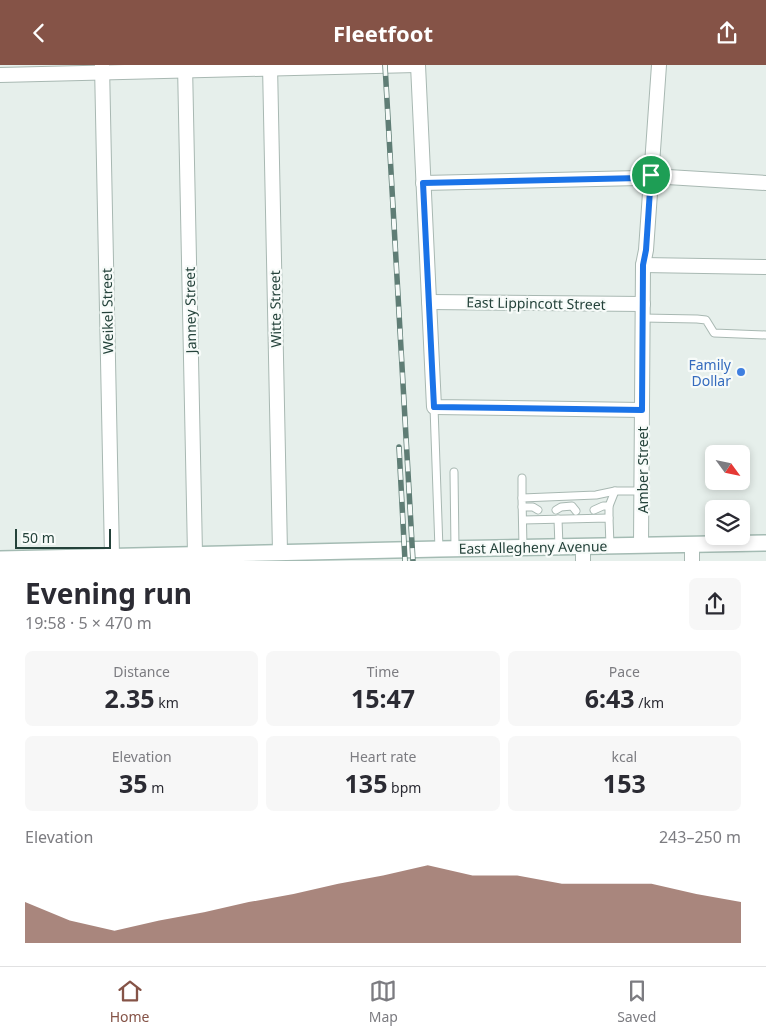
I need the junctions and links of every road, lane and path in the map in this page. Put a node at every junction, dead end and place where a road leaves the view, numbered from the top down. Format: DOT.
graph roads {
  1 [pos="417,65"];
  2 [pos="659,65"];
  3 [pos="368,66"];
  4 [pos="270,67"];
  5 [pos="185,68"];
  6 [pos="102,69"];
  7 [pos="0,75"];
  8 [pos="651,175"];
  9 [pos="423,183"];
  10 [pos="766,183"];
  11 [pos="643,265"];
  12 [pos="766,267"];
  13 [pos="429,302"];
  14 [pos="643,304"];
  15 [pos="643,318"];
  16 [pos="766,335"];
  17 [pos="434,407"];
  18 [pos="642,410"];
  19 [pos="454,472"];
  20 [pos="522,478"];
  21 [pos="615,491"];
  22 [pos="642,491"];
  23 [pos="566,497"];
  24 [pos="522,498"];
  25 [pos="594,501"];
  26 [pos="606,506"];
  27 [pos="522,507"];
  28 [pos="537,507"];
  29 [pos="594,510"];
  30 [pos="609,517"];
  31 [pos="558,519"];
  32 [pos="567,519"];
  33 [pos="523,520"];
  34 [pos="766,543"];
  35 [pos="692,544"];
  36 [pos="641,545"];
  37 [pos="610,546"];
  38 [pos="523,547"];
  39 [pos="559,547"];
  40 [pos="455,548"];
  41 [pos="439,549"];
  42 [pos="280,552"];
  43 [pos="195,554"];
  44 [pos="583,554"];
  45 [pos="112,556"];
  46 [pos="0,559"];
  47 [pos="692,561"];
  1 -- 3 [label="street"];
  1 -- 9 [label="street"];
  2 -- 8 [label="street, Amber Street"];
  3 -- 4 [label="street"];
  4 -- 5 [label="street"];
  4 -- 42 [label="street, Witte Street"];
  5 -- 6 [label="street"];
  5 -- 43 [label="street, Janney Street"];
  6 -- 7 [label="street"];
  6 -- 45 [label="street, Weikel Street"];
  8 -- 9 [label="street"];
  8 -- 10 [label="street"];
  8 -- 11 [label="street, Amber Street"];
  9 -- 13 [label="street"];
  11 -- 12 [label="street"];
  11 -- 14 [label="street, Amber Street"];
  13 -- 14 [label="street, East Lippincott Street"];
  13 -- 17 [label="street"];
  14 -- 15 [label="street, Amber Street"];
  15 -- 16 [label="lane"];
  15 -- 18 [label="street, Amber Street"];
  17 -- 18 [label="street"];
  17 -- 41 [label="lane"];
  18 -- 22 [label="street, Amber Street"];
  19 -- 40 [label="lane"];
  20 -- 24 [label="lane"];
  21 -- 22 [label="lane"];
  21 -- 23 [label="lane"];
  21 -- 26 [label="lane"];
  22 -- 36 [label="street, Amber Street"];
  23 -- 24 [label="lane"];
  23 -- 32 [label="lane"];
  24 -- 27 [label="lane"];
  25 -- 26 [label="lane"];
  26 -- 29 [label="lane"];
  26 -- 30 [label="lane"];
  27 -- 28 [label="lane"];
  27 -- 33 [label="lane"];
  30 -- 32 [label="lane"];
  30 -- 37 [label="lane"];
  31 -- 32 [label="lane"];
  31 -- 33 [label="lane"];
  31 -- 39 [label="lane"];
  33 -- 38 [label="lane"];
  34 -- 35 [label="main road, East Allegheny Avenue"];
  35 -- 36 [label="main road, East Allegheny Avenue"];
  35 -- 47 [label="street"];
  36 -- 37 [label="main road, East Allegheny Avenue"];
  37 -- 44 [label="main road, East Allegheny Avenue"];
  38 -- 39 [label="main road, East Allegheny Avenue"];
  38 -- 40 [label="main road, East Allegheny Avenue"];
  39 -- 44 [label="main road, East Allegheny Avenue"];
  40 -- 41 [label="main road, East Allegheny Avenue"];
  41 -- 42 [label="main road, East Allegheny Avenue"];
  42 -- 43 [label="main road, East Allegheny Avenue"];
  43 -- 45 [label="main road, East Allegheny Avenue"];
  45 -- 46 [label="main road, East Allegheny Avenue"];
}
